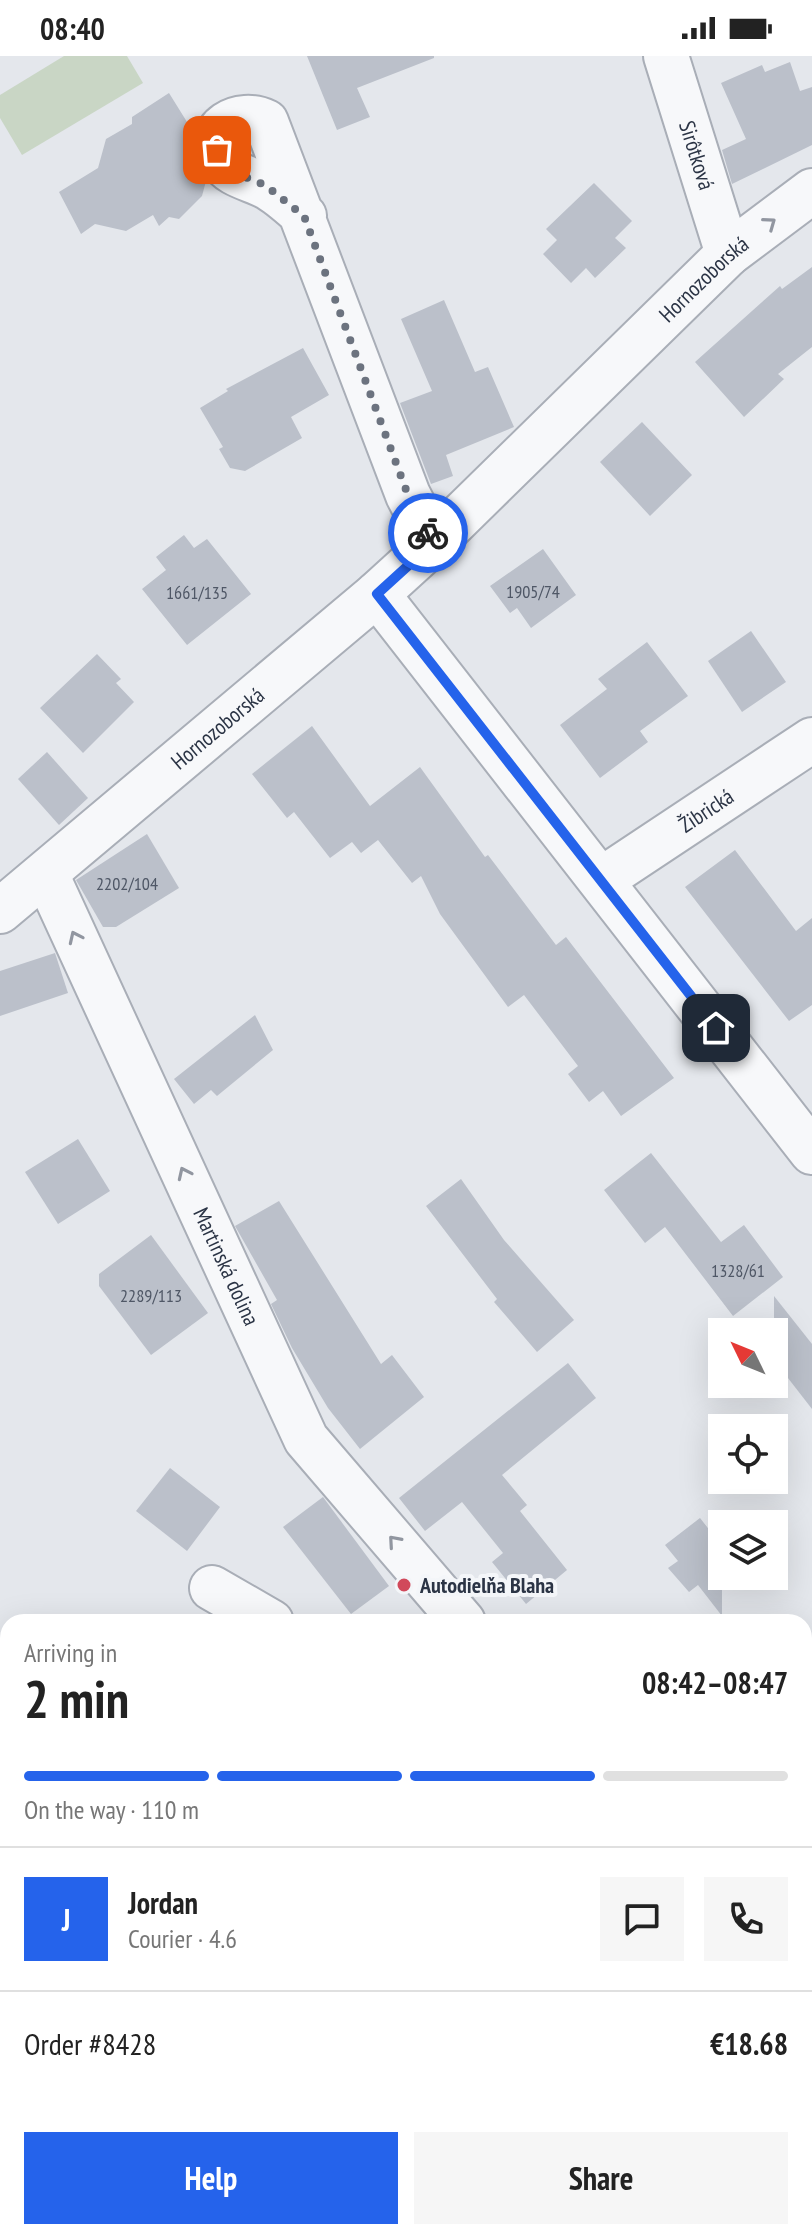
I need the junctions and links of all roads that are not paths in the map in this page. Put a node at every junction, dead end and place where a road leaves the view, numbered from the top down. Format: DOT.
graph roads {
  1 [pos="666,56"];
  2 [pos="812,191"];
  3 [pos="304,216"];
  4 [pos="728,254"];
  5 [pos="433,543"];
  6 [pos="377,594"];
  7 [pos="812,740"];
  8 [pos="46,874"];
  9 [pos="601,880"];
  10 [pos="0,911"];
  11 [pos="812,1152"];
  12 [pos="212,1588"];
  13 [pos="257,1614"];
  14 [pos="456,1614"];
  1 -- 4 [label="street, Sirôtková"];
  4 -- 2 [label="street, Hornozoborská, one-way"];
  3 -- 5 [label="street"];
  4 -- 5 [label="street, Hornozoborská"];
  5 -- 6 [label="street, Hornozoborská"];
  6 -- 8 [label="street, Hornozoborská"];
  6 -- 9 [label="street"];
  7 -- 9 [label="street, Žibrická"];
  8 -- 10 [label="street, Hornozoborská"];
  14 -- 8 [label="street, Martinská dolina, one-way"];
  9 -- 11 [label="street"];
  12 -- 13 [label="street"];
}
